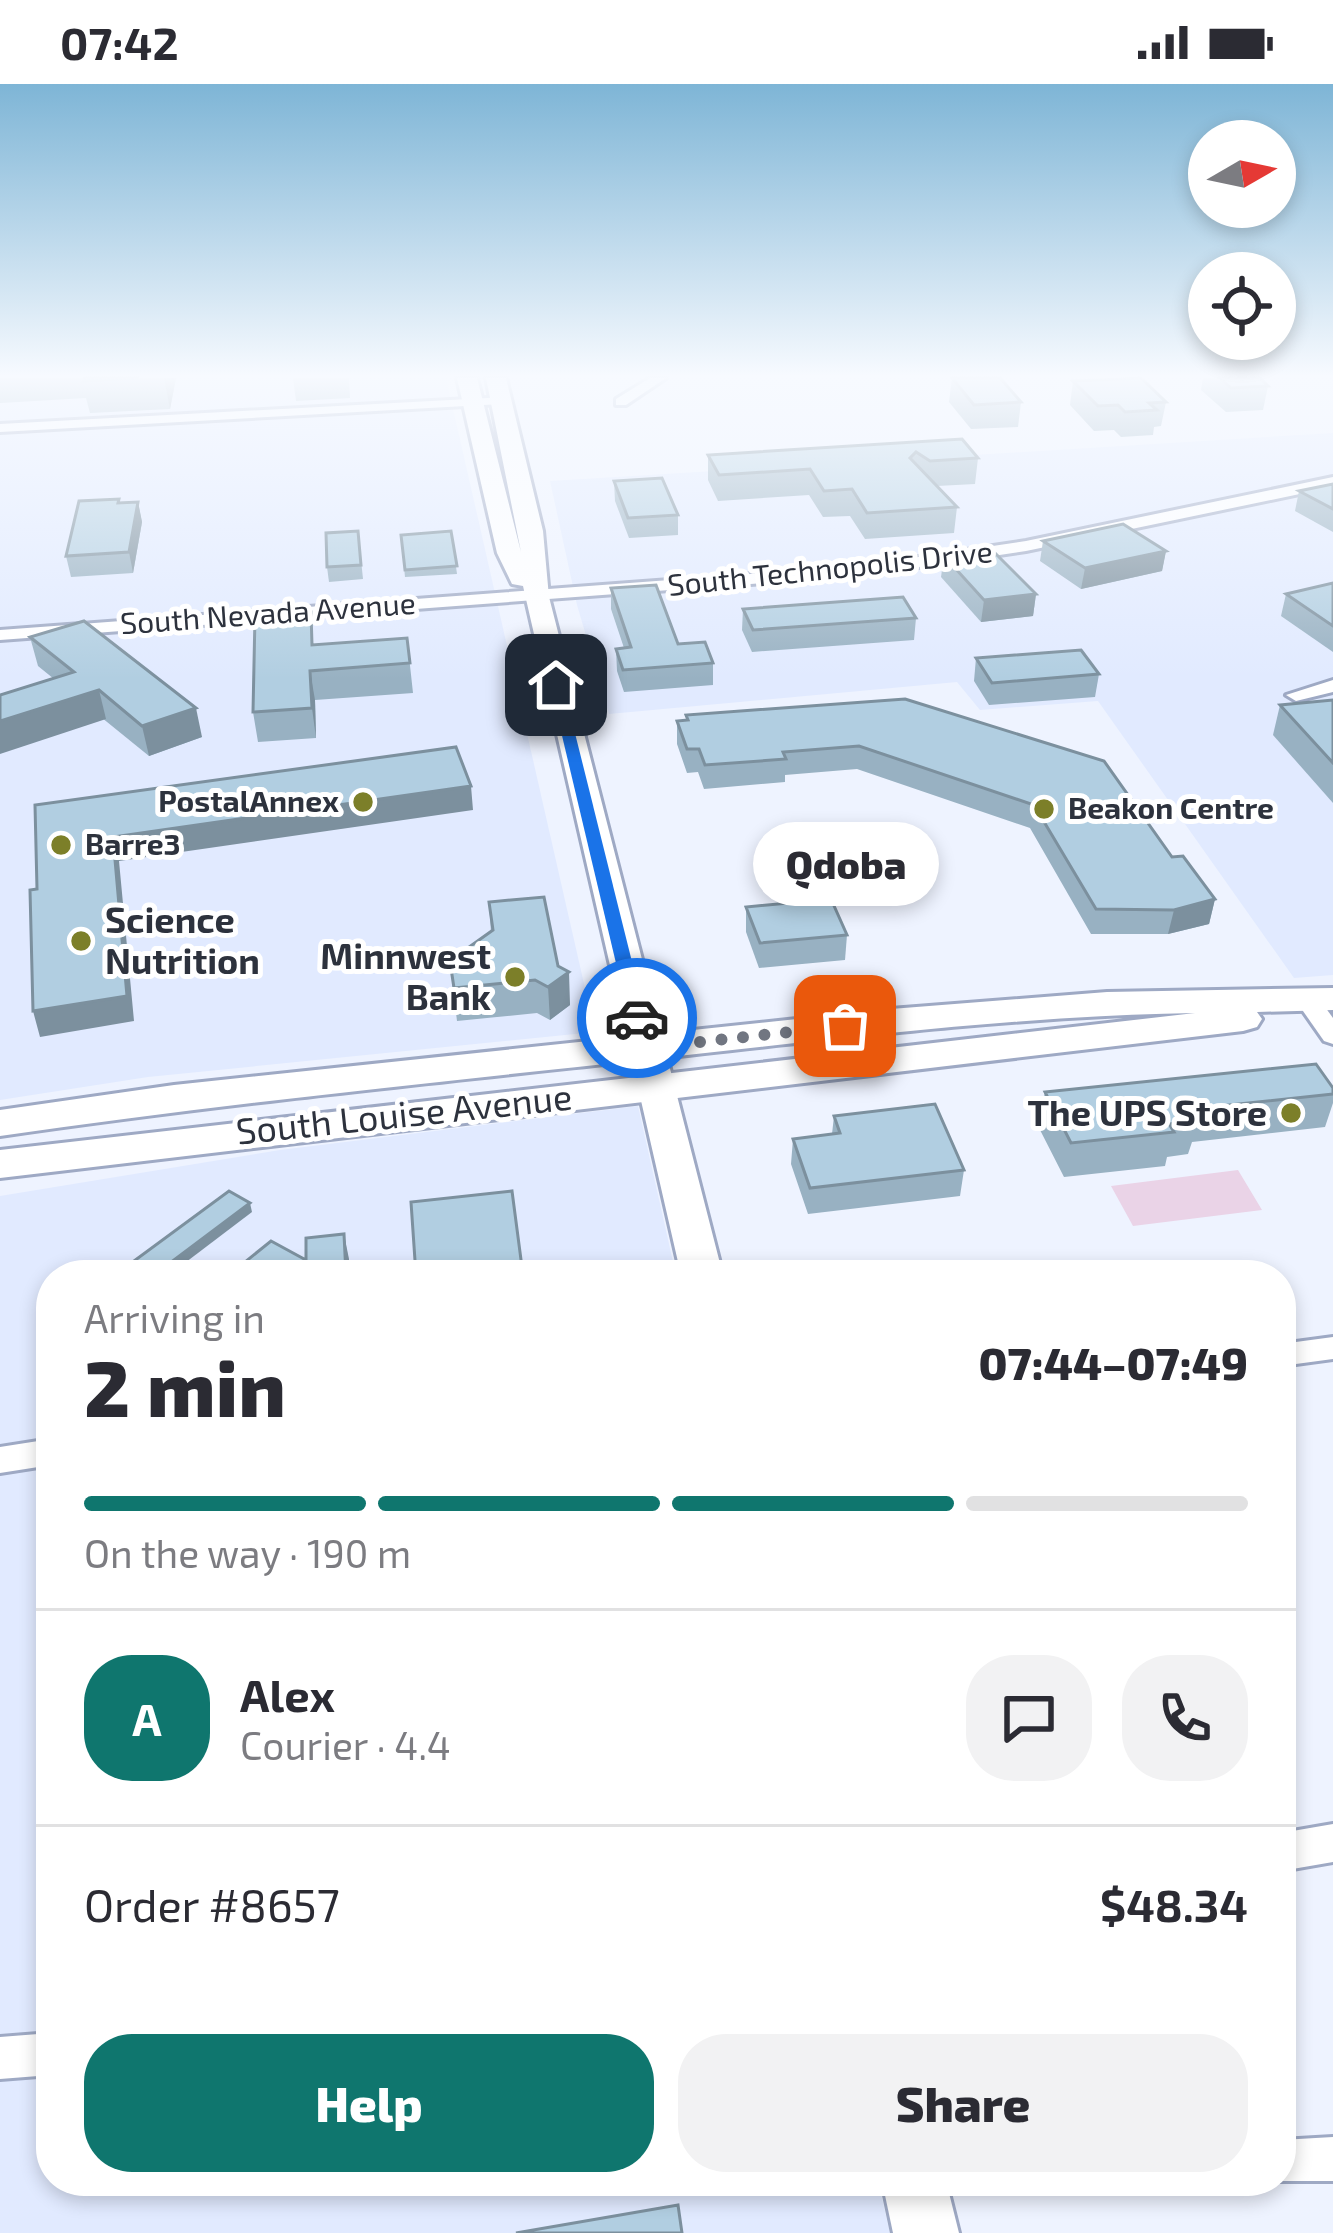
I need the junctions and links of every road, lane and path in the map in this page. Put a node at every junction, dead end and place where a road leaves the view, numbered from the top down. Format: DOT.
graph roads {
  1 [pos="491,478"];
  2 [pos="519,478"];
  3 [pos="1333,482"];
  4 [pos="536,597"];
  5 [pos="0,635"];
  6 [pos="1333,686"];
  7 [pos="1296,695"];
  8 [pos="1320,1000"];
  9 [pos="1333,1036"];
  10 [pos="651,1067"];
  11 [pos="0,1124"];
  12 [pos="0,1164"];
  13 [pos="698,1260"];
  14 [pos="1333,1348"];
  15 [pos="1296,1353"];
  16 [pos="36,1454"];
  17 [pos="0,1460"];
  18 [pos="1333,1843"];
  19 [pos="1296,1849"];
  20 [pos="36,2055"];
  21 [pos="0,2059"];
  22 [pos="1333,2159"];
  23 [pos="1296,2161"];
  24 [pos="917,2196"];
  25 [pos="926,2233"];
  1 -- 4 [label="main road"];
  2 -- 4 [label="main road"];
  3 -- 4 [label="street, South Technopolis Drive"];
  4 -- 5 [label="street, South Nevada Avenue"];
  4 -- 10 [label="main road"];
  6 -- 7 [label="street"];
  8 -- 9 [label="street"];
  8 -- 10 [label="main road, South Louise Avenue"];
  10 -- 11 [label="main road, South Louise Avenue"];
  10 -- 12 [label="main road, South Louise Avenue"];
  10 -- 13 [label="main road"];
  14 -- 15 [label="street"];
  16 -- 17 [label="street"];
  18 -- 19 [label="street"];
  20 -- 21 [label="street"];
  22 -- 23 [label="street"];
  24 -- 25 [label="main road"];
}
